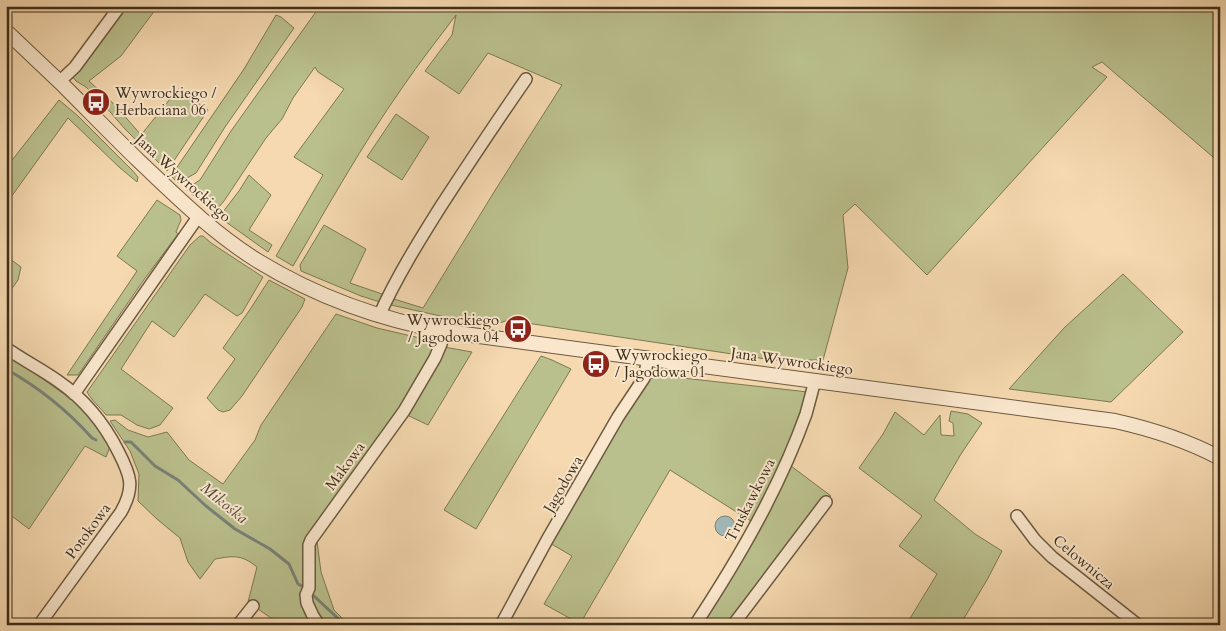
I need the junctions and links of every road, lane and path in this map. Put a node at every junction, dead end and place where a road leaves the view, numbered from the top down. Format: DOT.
graph roads {
  1 [pos="120,6"];
  2 [pos="6,31"];
  3 [pos="526,80"];
  4 [pos="60,82"];
  5 [pos="198,217"];
  6 [pos="379,316"];
  7 [pos="444,331"];
  8 [pos="6,348"];
  9 [pos="648,358"];
  10 [pos="815,380"];
  11 [pos="74,394"];
  12 [pos="1220,458"];
  13 [pos="826,502"];
  14 [pos="1017,516"];
  15 [pos="252,606"];
  16 [pos="39,625"];
  17 [pos="238,625"];
  18 [pos="319,625"];
  19 [pos="501,625"];
  20 [pos="695,625"];
  21 [pos="734,625"];
  22 [pos="1138,625"];
  1 -- 4 [label="street"];
  2 -- 4 [label="street, Jana Wywrockiego"];
  3 -- 6 [label="street"];
  4 -- 5 [label="street, Jana Wywrockiego"];
  5 -- 6 [label="street, Jana Wywrockiego"];
  5 -- 11 [label="street"];
  6 -- 7 [label="street, Jana Wywrockiego"];
  7 -- 9 [label="street, Jana Wywrockiego"];
  7 -- 18 [label="street, Makowa"];
  8 -- 11 [label="street, Potokowa"];
  9 -- 10 [label="street, Jana Wywrockiego"];
  9 -- 19 [label="street, Jagodowa"];
  10 -- 12 [label="street, Jana Wywrockiego"];
  10 -- 20 [label="street, Truskawkowa"];
  11 -- 16 [label="street, Potokowa"];
  13 -- 21 [label="street"];
  14 -- 22 [label="street, Celownicza"];
  15 -- 17 [label="street"];
}
